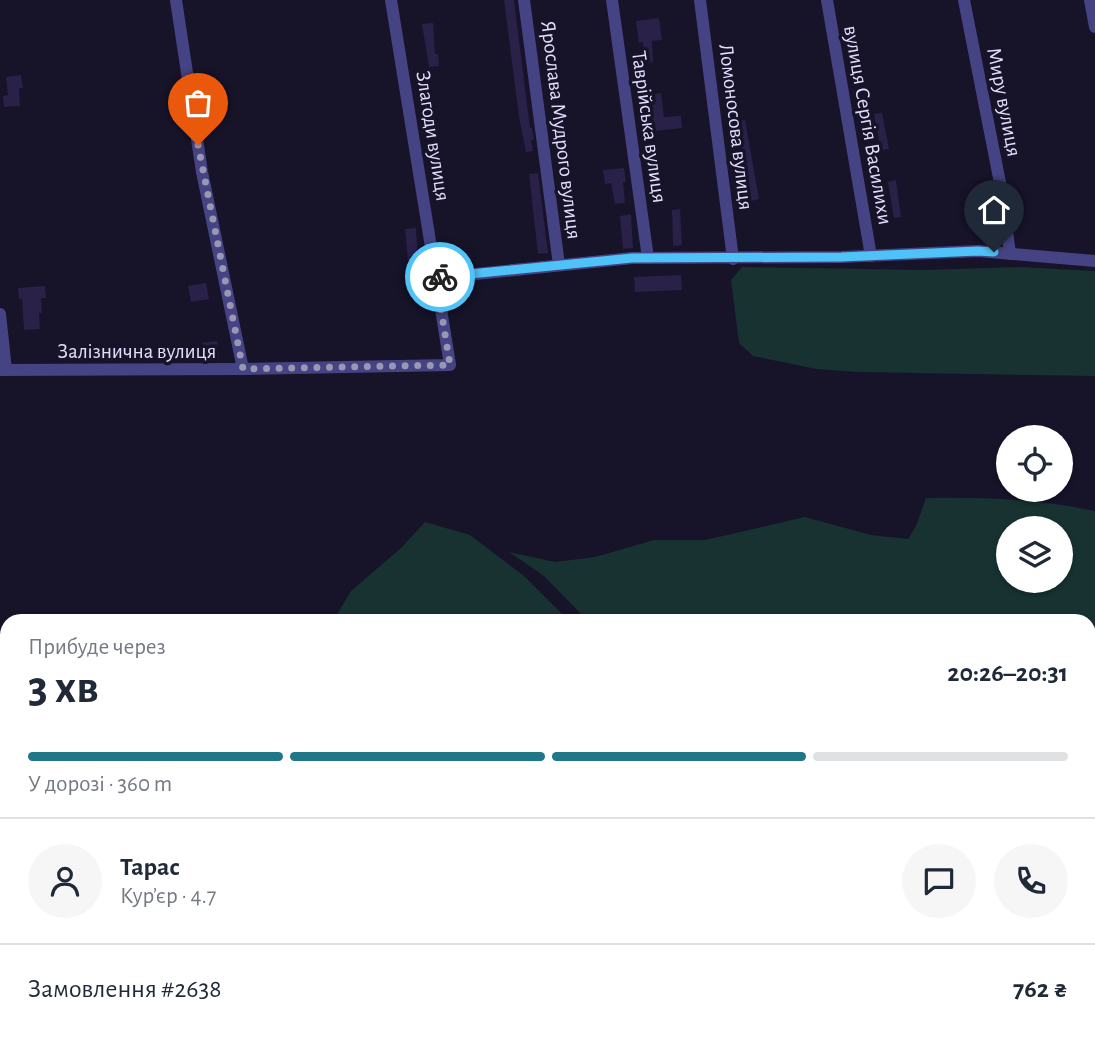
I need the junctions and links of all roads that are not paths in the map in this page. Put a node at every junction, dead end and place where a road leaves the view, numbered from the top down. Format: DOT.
graph roads {
  1 [pos="176,0"];
  2 [pos="391,0"];
  3 [pos="524,0"];
  4 [pos="612,0"];
  5 [pos="700,0"];
  6 [pos="827,0"];
  7 [pos="964,0"];
  8 [pos="1090,0"];
  9 [pos="1095,27"];
  10 [pos="1010,254"];
  11 [pos="872,256"];
  12 [pos="648,258"];
  13 [pos="733,259"];
  14 [pos="1095,261"];
  15 [pos="559,265"];
  16 [pos="436,278"];
  17 [pos="0,314"];
  18 [pos="243,369"];
  19 [pos="3,370"];
  1 -- 18 [label="street"];
  2 -- 16 [label="street, Злагоди вулиця"];
  3 -- 15 [label="street, Ярослава Мудрого вулиця"];
  4 -- 12 [label="street, Таврійська вулиця"];
  5 -- 13 [label="street, Ломоносова вулиця"];
  6 -- 11 [label="street, вулиця Сергія Василихи"];
  7 -- 10 [label="street, Миру вулиця"];
  8 -- 9 [label="street"];
  10 -- 11 [label="street"];
  10 -- 14 [label="street"];
  11 -- 13 [label="street"];
  12 -- 13 [label="street"];
  12 -- 15 [label="street"];
  15 -- 16 [label="street"];
  16 -- 18 [label="street, Залізнична вулиця"];
  17 -- 19 [label="street"];
  18 -- 19 [label="street, Залізнична вулиця"];
}
